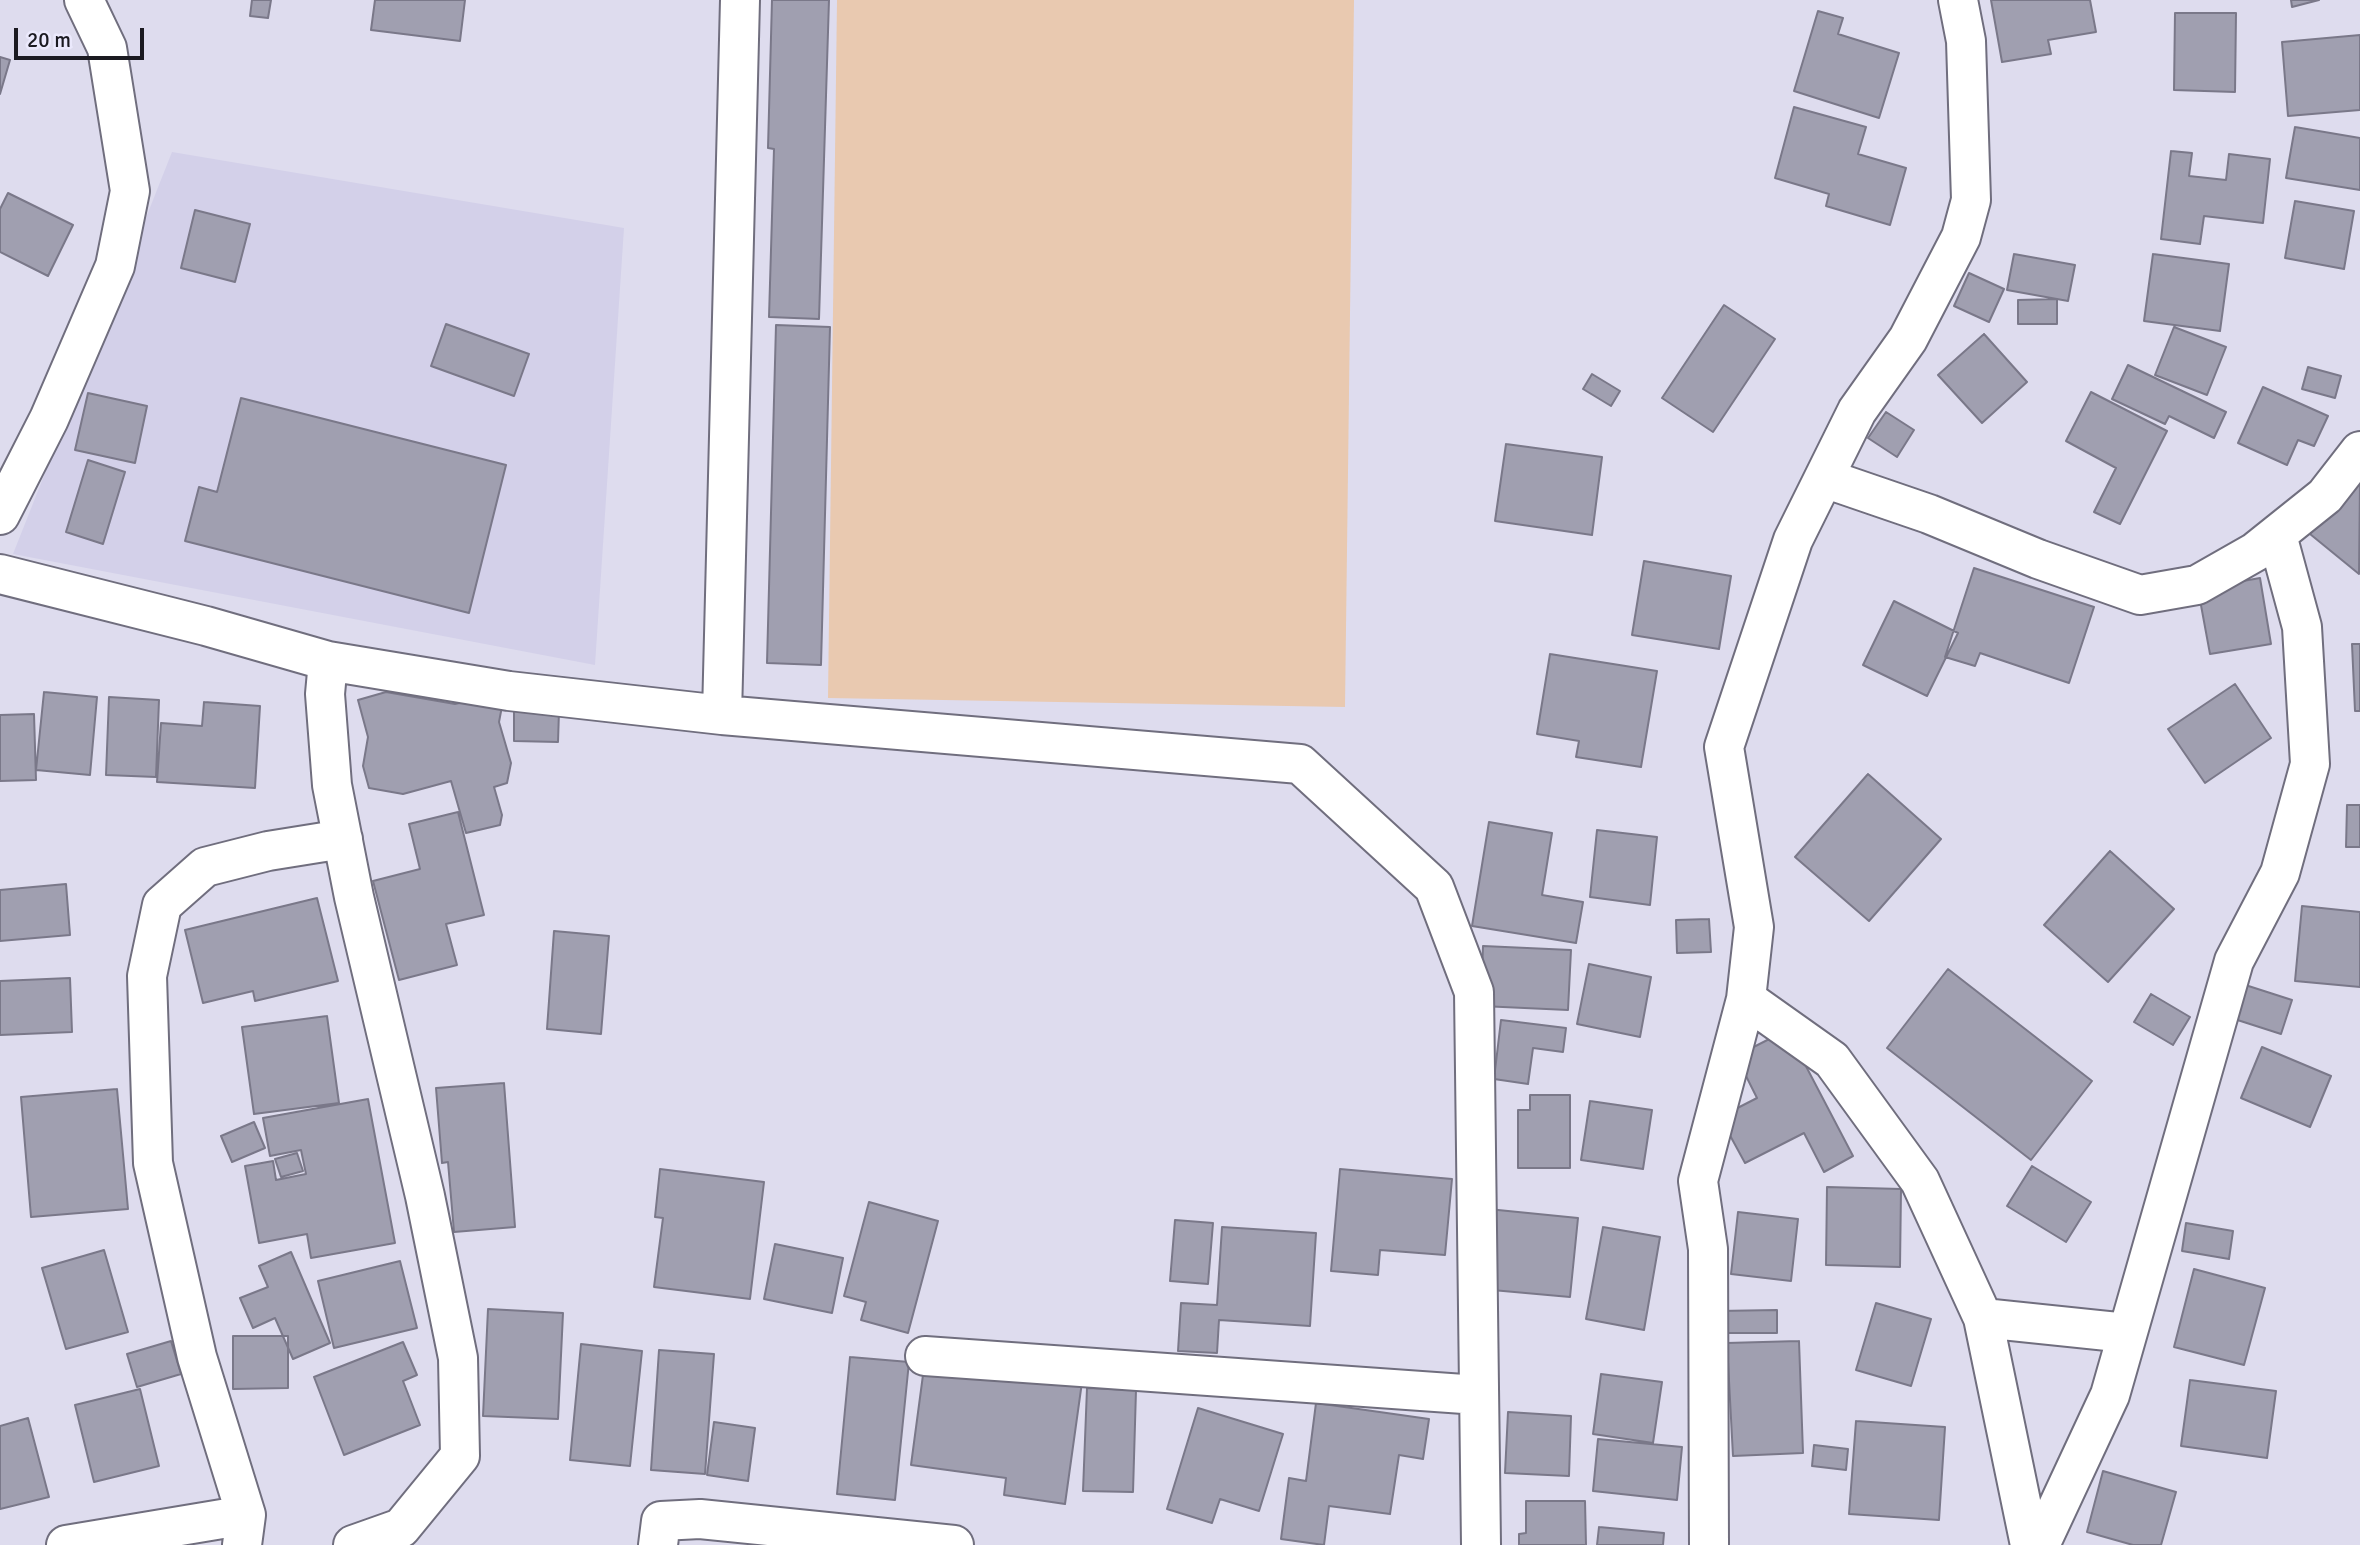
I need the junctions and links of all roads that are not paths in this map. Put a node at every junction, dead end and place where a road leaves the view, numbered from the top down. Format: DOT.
graph roads {
  1 [pos="84,0"];
  2 [pos="740,0"];
  3 [pos="1958,0"];
  4 [pos="2360,451"];
  5 [pos="1824,478"];
  6 [pos="0,515"];
  7 [pos="2277,535"];
  8 [pos="0,574"];
  9 [pos="328,661"];
  10 [pos="722,715"];
  11 [pos="343,839"];
  12 [pos="1746,999"];
  13 [pos="1983,1318"];
  14 [pos="2127,1333"];
  15 [pos="925,1356"];
  16 [pos="1478,1395"];
  17 [pos="246,1537"];
  18 [pos="66,1545"];
  19 [pos="353,1545"];
  20 [pos="658,1545"];
  21 [pos="954,1545"];
  22 [pos="1481,1545"];
  23 [pos="1709,1545"];
  24 [pos="2030,1545"];
  25 [pos="2040,1545"];
  1 -- 6 [label="street"];
  2 -- 10 [label="street"];
  3 -- 5 [label="street"];
  4 -- 7 [label="street"];
  5 -- 7 [label="street"];
  5 -- 12 [label="street"];
  7 -- 14 [label="street"];
  8 -- 9 [label="street"];
  9 -- 10 [label="street"];
  9 -- 11 [label="street"];
  10 -- 16 [label="street"];
  11 -- 17 [label="street"];
  11 -- 19 [label="street"];
  12 -- 13 [label="street"];
  12 -- 23 [label="street"];
  13 -- 14 [label="street"];
  13 -- 24 [label="street"];
  14 -- 25 [label="street"];
  15 -- 16 [label="street"];
  16 -- 22 [label="street"];
  17 -- 18 [label="street"];
  20 -- 21 [label="street"];
}
